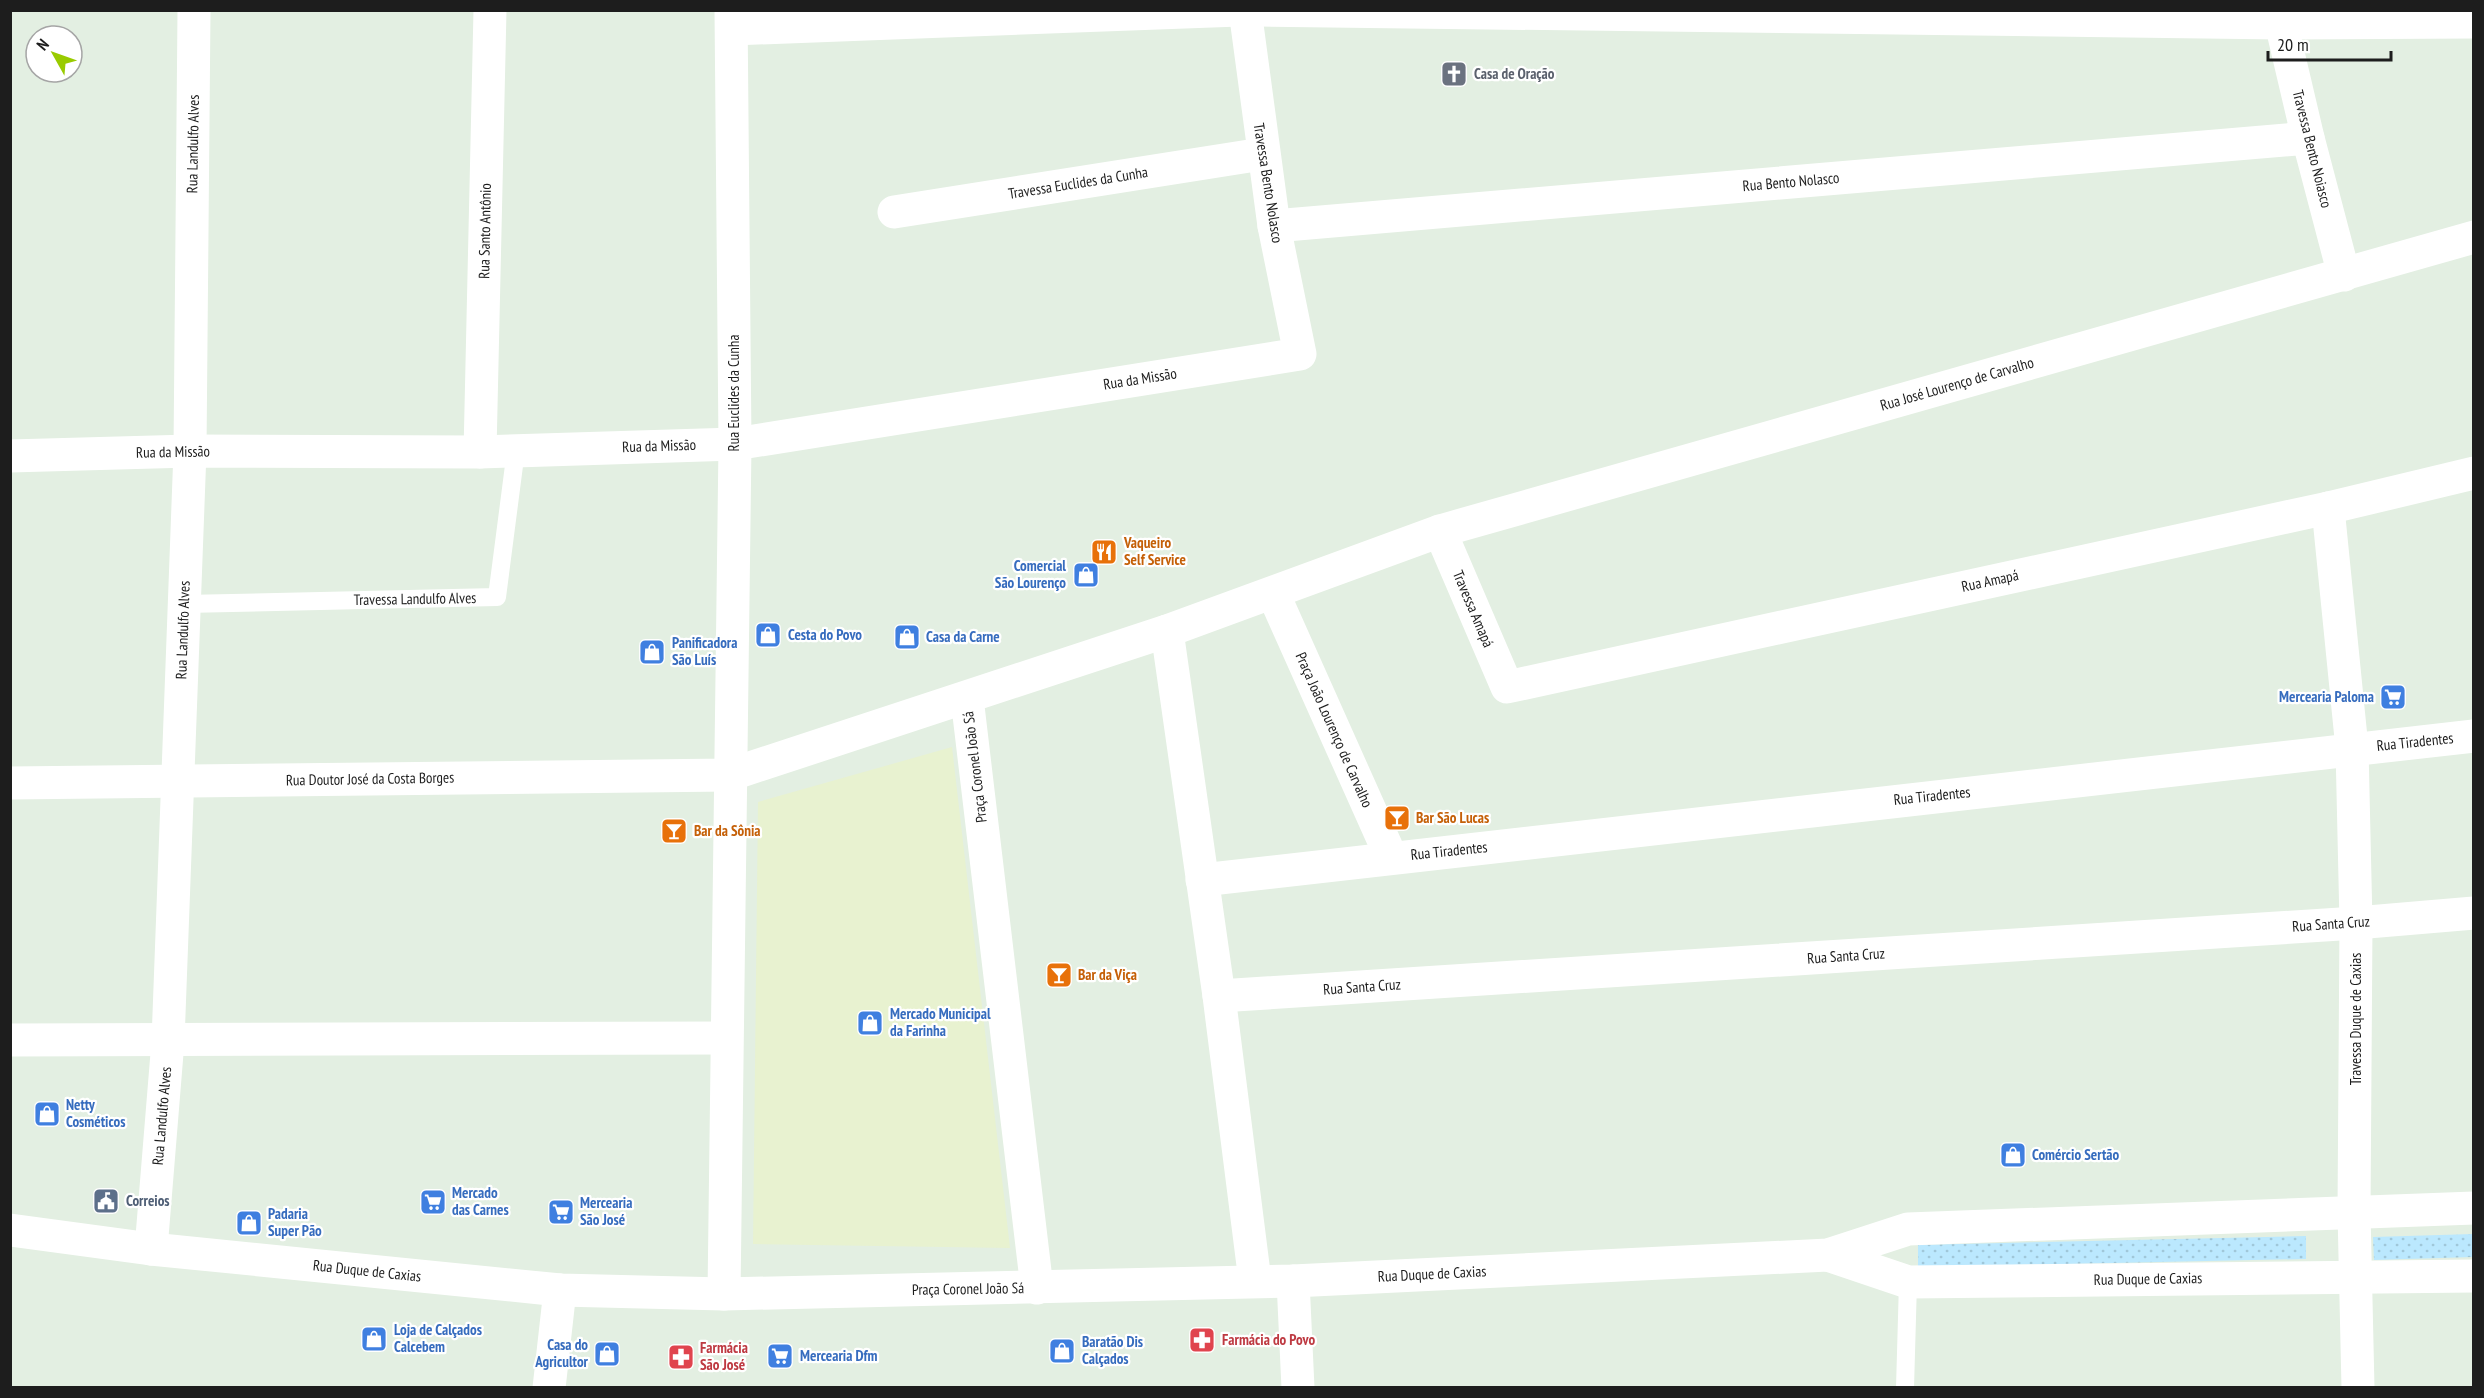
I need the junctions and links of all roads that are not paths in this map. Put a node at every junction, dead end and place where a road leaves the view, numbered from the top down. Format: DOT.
graph roads {
  1 [pos="194,10"];
  2 [pos="490,10"];
  3 [pos="1239,10"];
  4 [pos="1245,10"];
  5 [pos="1260,10"];
  6 [pos="1369,11"];
  7 [pos="731,20"];
  8 [pos="2474,22"];
  9 [pos="2281,23"];
  10 [pos="2308,138"];
  11 [pos="1262,154"];
  12 [pos="894,212"];
  13 [pos="1274,226"];
  14 [pos="2474,237"];
  15 [pos="2344,274"];
  16 [pos="1300,354"];
  17 [pos="735,444"];
  18 [pos="516,450"];
  19 [pos="190,451"];
  20 [pos="480,452"];
  21 [pos="10,456"];
  22 [pos="2474,473"];
  23 [pos="2328,508"];
  24 [pos="1440,531"];
  25 [pos="1273,593"];
  26 [pos="184,603"];
  27 [pos="1167,631"];
  28 [pos="1507,687"];
  29 [pos="967,699"];
  30 [pos="2474,736"];
  31 [pos="2352,748"];
  32 [pos="729,775"];
  33 [pos="178,781"];
  34 [pos="10,783"];
  35 [pos="1391,857"];
  36 [pos="1202,880"];
  37 [pos="2474,913"];
  38 [pos="2356,923"];
  39 [pos="1219,996"];
  40 [pos="726,1038"];
  41 [pos="10,1040"];
  42 [pos="168,1041"];
  43 [pos="2474,1208"];
  44 [pos="2354,1212"];
  45 [pos="10,1230"];
  46 [pos="151,1249"];
  47 [pos="1828,1255"];
  48 [pos="2474,1276"];
  49 [pos="2354,1278"];
  50 [pos="1255,1281"];
  51 [pos="1293,1281"];
  52 [pos="1908,1282"];
  53 [pos="1037,1288"];
  54 [pos="560,1290"];
  55 [pos="724,1294"];
  56 [pos="549,1388"];
  57 [pos="1298,1388"];
  58 [pos="1905,1388"];
  59 [pos="2358,1388"];
  1 -- 19 [label="street, Rua Landulfo Alves"];
  2 -- 20 [label="street, Rua Santo Antônio"];
  3 -- 7 [label="street"];
  4 -- 11 [label="street, Travessa Bento Nolasco"];
  5 -- 6 [label="street"];
  6 -- 9 [label="street"];
  7 -- 17 [label="street, Rua Euclides da Cunha"];
  8 -- 9 [label="street"];
  9 -- 10 [label="street, Travessa Bento Noiasco"];
  10 -- 13 [label="street, Rua Bento Nolasco"];
  10 -- 15 [label="street, Travessa Bento Noiasco"];
  11 -- 12 [label="street, Travessa Euclides da Cunha"];
  11 -- 13 [label="street, Travessa Bento Nolasco"];
  13 -- 16 [label="street, Travessa Bento Nolasco"];
  14 -- 15 [label="street, Rua José Lourenço de Carvalho"];
  15 -- 24 [label="street, Rua José Lourenço de Carvalho"];
  16 -- 17 [label="street, Rua da Missão"];
  17 -- 18 [label="street, Rua da Missão"];
  17 -- 32 [label="street, Rua Euclides da Cunha"];
  18 -- 20 [label="street, Rua da Missão"];
  18 -- 26 [label="lane, Travessa Landulfo Alves"];
  19 -- 20 [label="street, Rua da Missão"];
  19 -- 21 [label="street, Rua da Missão"];
  19 -- 26 [label="street, Rua Landulfo Alves"];
  22 -- 23 [label="street, Rua Amapá"];
  23 -- 28 [label="street, Rua Amapá"];
  23 -- 31 [label="street, Travessa Duque de Caxias"];
  24 -- 25 [label="street"];
  24 -- 28 [label="street, Travessa Amapá"];
  25 -- 27 [label="street"];
  25 -- 35 [label="street, Praça João Lourenço de Carvalho"];
  26 -- 33 [label="street, Rua Landulfo Alves"];
  27 -- 29 [label="street"];
  27 -- 36 [label="street"];
  29 -- 32 [label="street, Praça Coronel João Sá"];
  29 -- 53 [label="street, Praça Coronel João Sá"];
  30 -- 31 [label="street, Rua Tiradentes"];
  31 -- 35 [label="street, Rua Tiradentes"];
  31 -- 38 [label="street, Travessa Duque de Caxias"];
  32 -- 33 [label="street, Rua Doutor José da Costa Borges"];
  32 -- 40 [label="street"];
  33 -- 34 [label="street, Rua Doutor José da Costa Borges"];
  33 -- 42 [label="street, Rua Landulfo Alves"];
  35 -- 36 [label="street"];
  36 -- 39 [label="street"];
  37 -- 38 [label="street, Rua Santa Cruz"];
  38 -- 39 [label="street, Rua Santa Cruz"];
  38 -- 44 [label="street, Travessa Duque de Caxias"];
  39 -- 50 [label="street"];
  40 -- 42 [label="street"];
  40 -- 55 [label="street"];
  41 -- 42 [label="street"];
  42 -- 46 [label="street, Rua Landulfo Alves"];
  43 -- 44 [label="street, Rua Duque de Caxias"];
  44 -- 47 [label="street, Rua Duque de Caxias"];
  44 -- 49 [label="street, Travessa Duque de Caxias"];
  45 -- 46 [label="street, Rua Duque de Caxias"];
  46 -- 54 [label="street, Rua Duque de Caxias"];
  47 -- 51 [label="street, Rua Duque de Caxias"];
  47 -- 52 [label="street, Rua Duque de Caxias"];
  48 -- 49 [label="street, Rua Duque de Caxias"];
  49 -- 52 [label="street, Rua Duque de Caxias"];
  49 -- 59 [label="street, Travessa Duque de Caxias"];
  50 -- 51 [label="street, Rua Duque de Caxias"];
  50 -- 53 [label="street, Rua Duque de Caxias"];
  51 -- 57 [label="street"];
  52 -- 58 [label="lane"];
  53 -- 55 [label="street, Praça Coronel João Sá"];
  54 -- 55 [label="street, Rua Duque de Caxias"];
  54 -- 56 [label="street"];
}
